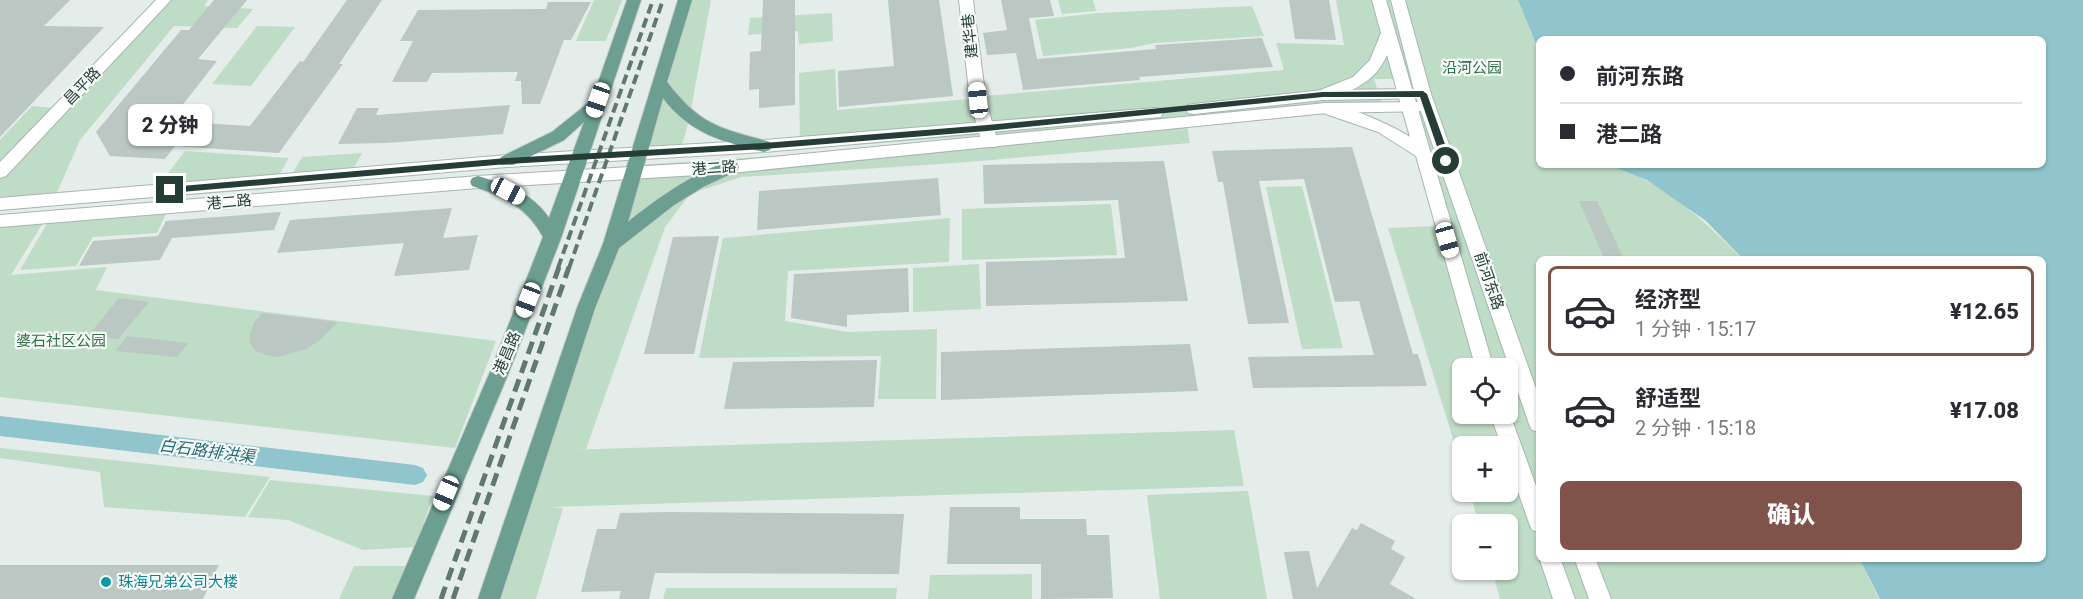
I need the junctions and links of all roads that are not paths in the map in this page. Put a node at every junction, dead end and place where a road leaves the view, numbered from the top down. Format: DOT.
graph roads {
  1 [pos="164,0"];
  2 [pos="634,0"];
  3 [pos="685,0"];
  4 [pos="966,0"];
  5 [pos="1379,0"];
  6 [pos="1398,0"];
  7 [pos="1388,34"];
  8 [pos="659,82"];
  9 [pos="598,100"];
  10 [pos="1324,101"];
  11 [pos="1406,101"];
  12 [pos="1425,101"];
  13 [pos="989,135"];
  14 [pos="764,146"];
  15 [pos="640,152"];
  16 [pos="1422,152"];
  17 [pos="579,156"];
  18 [pos="507,161"];
  19 [pos="731,167"];
  20 [pos="0,172"];
  21 [pos="635,172"];
  22 [pos="572,177"];
  23 [pos="478,182"];
  24 [pos="0,204"];
  25 [pos="0,221"];
  26 [pos="552,238"];
  27 [pos="612,244"];
  28 [pos="1482,358"];
  29 [pos="1536,416"];
  30 [pos="1504,424"];
  31 [pos="1536,515"];
  32 [pos="1552,562"];
  33 [pos="1587,562"];
  34 [pos="403,599"];
  35 [pos="489,599"];
  36 [pos="1564,599"];
  37 [pos="1600,599"];
  1 -- 20 [label="street, 昌平路"];
  2 -- 9 [label="main road, 港昌路"];
  3 -- 8 [label="main road"];
  4 -- 13 [label="street, 建华巷"];
  5 -- 7 [label="street, 前河东路"];
  6 -- 12 [label="street, 前河东路"];
  7 -- 10 [label="street"];
  7 -- 11 [label="street, 前河东路"];
  8 -- 14 [label="main road"];
  8 -- 15 [label="main road"];
  9 -- 17 [label="main road, 港昌路"];
  9 -- 18 [label="main road"];
  10 -- 11 [label="street, 港二路"];
  10 -- 13 [label="street, 港二路"];
  10 -- 16 [label="street"];
  11 -- 12 [label="street, 港二路"];
  11 -- 16 [label="street, 前河东路"];
  12 -- 29 [label="street, 前河东路"];
  13 -- 14 [label="street, 港二路"];
  13 -- 19 [label="street, 港二路"];
  14 -- 15 [label="street, 港二路"];
  15 -- 17 [label="street, 港二路"];
  15 -- 21 [label="main road"];
  16 -- 28 [label="street, 前河东路"];
  17 -- 18 [label="street, 港二路"];
  17 -- 22 [label="main road, 港昌路"];
  18 -- 24 [label="street, 港二路"];
  19 -- 21 [label="street, 港二路"];
  19 -- 27 [label="main road"];
  21 -- 22 [label="street, 港二路"];
  21 -- 27 [label="main road"];
  22 -- 23 [label="street, 港二路"];
  22 -- 26 [label="main road, 港昌路"];
  23 -- 25 [label="street, 港二路"];
  23 -- 26 [label="main road"];
  26 -- 34 [label="main road, 港昌路"];
  27 -- 35 [label="main road"];
  30 -- 31 [label="street"];
  32 -- 36 [label="street"];
  33 -- 37 [label="street"];
}
